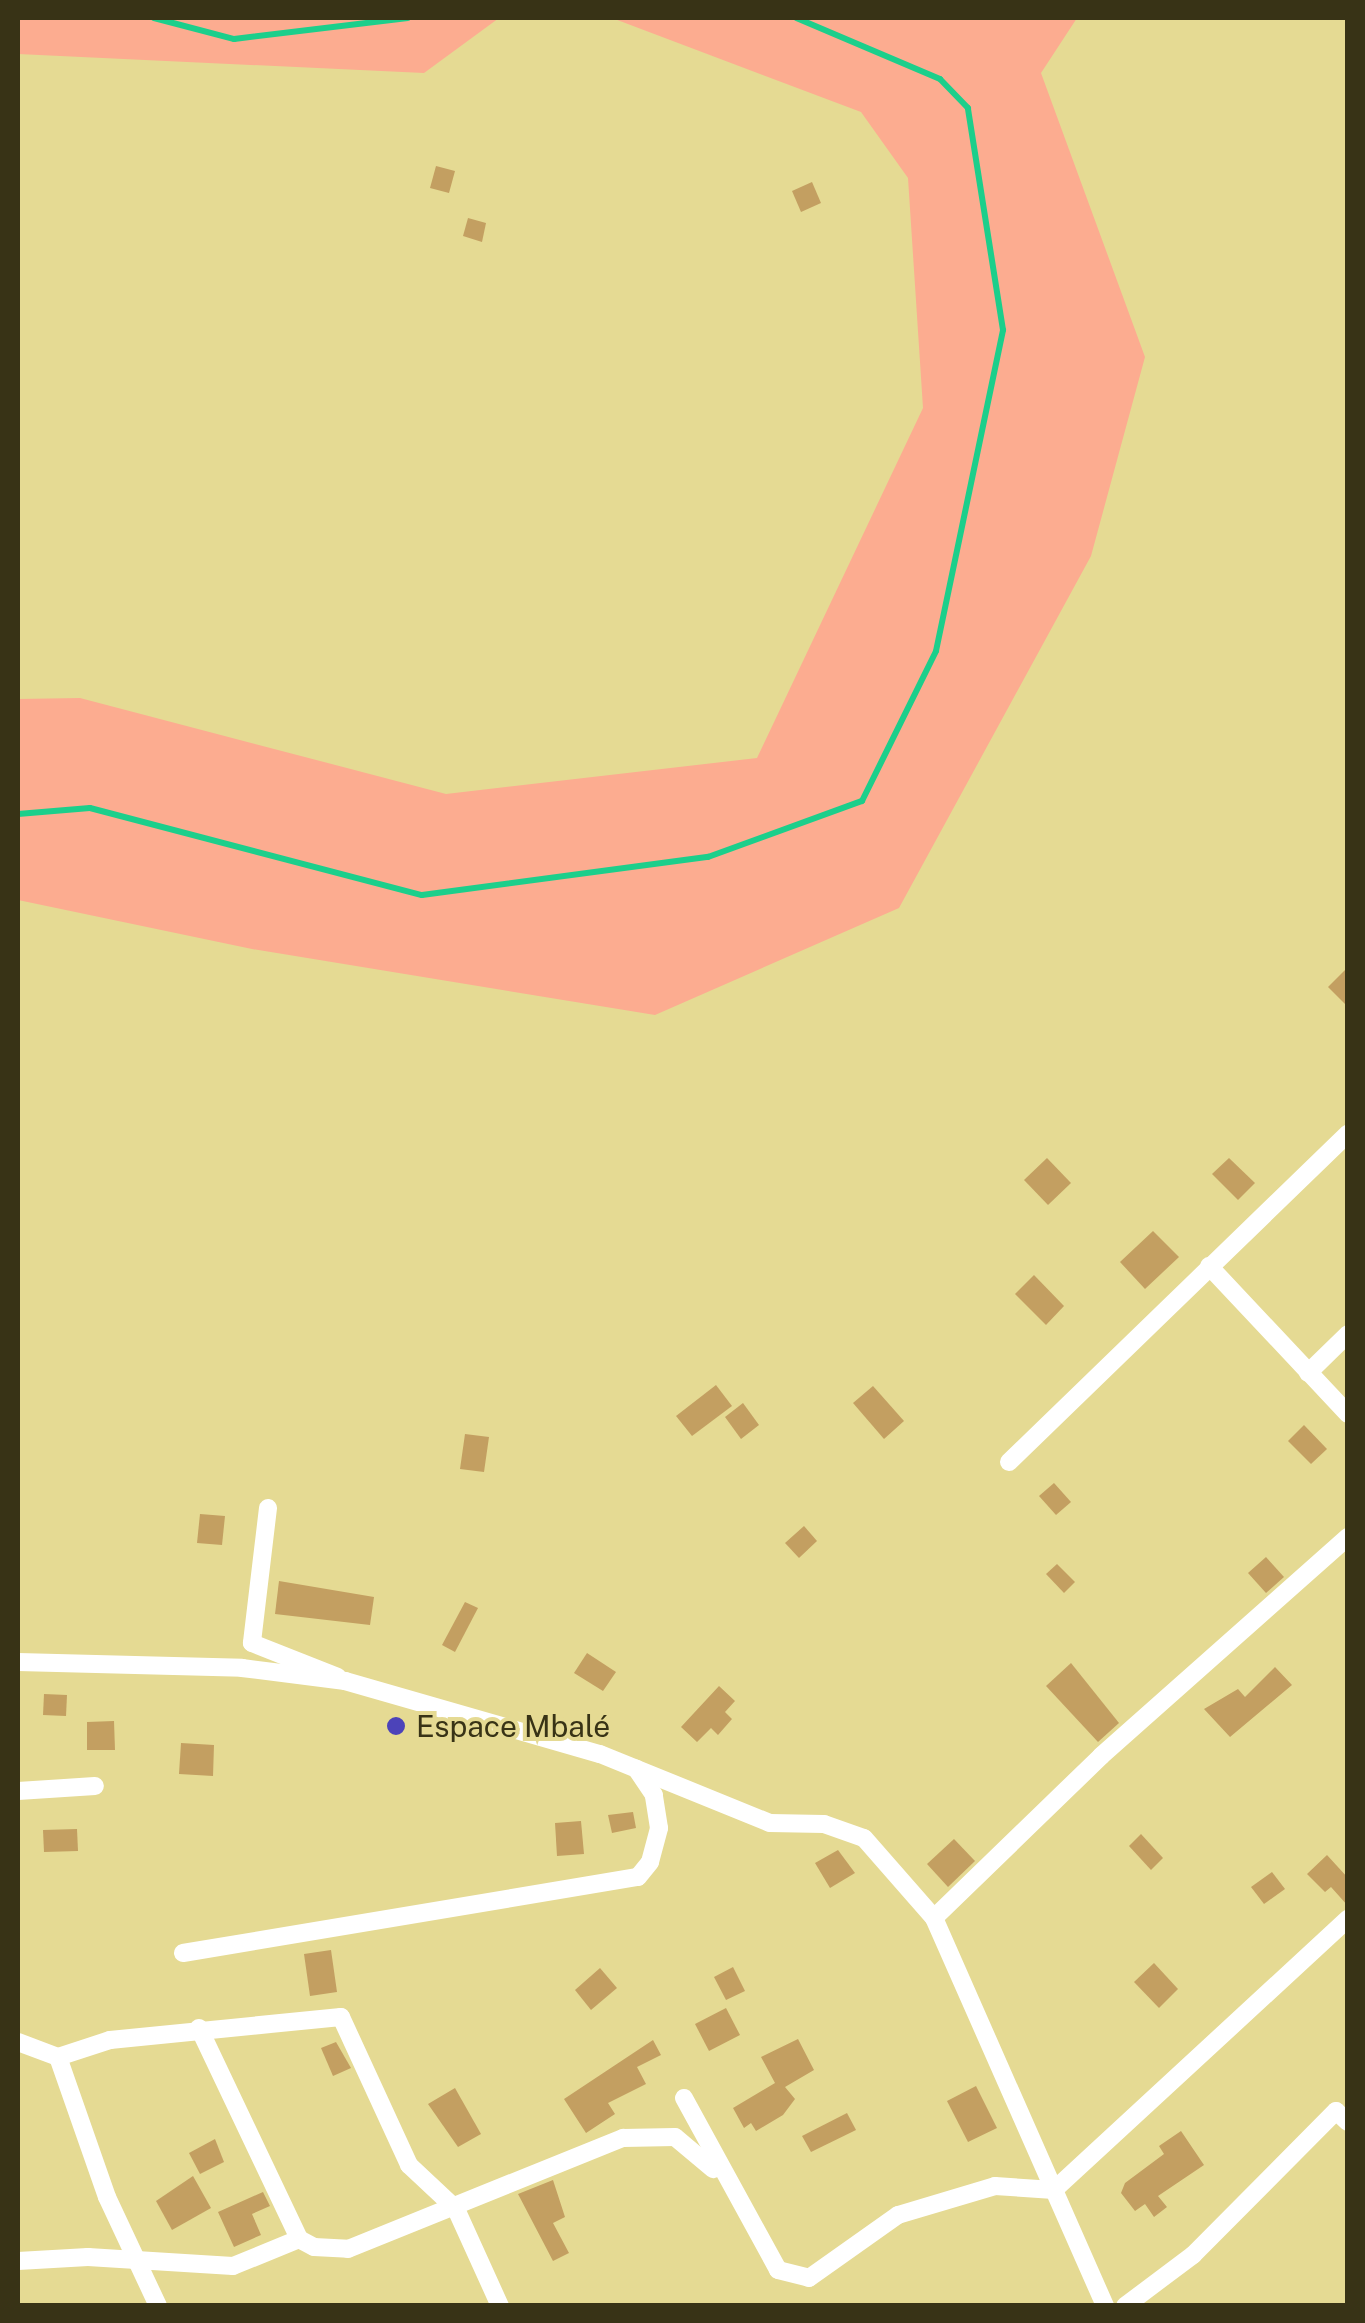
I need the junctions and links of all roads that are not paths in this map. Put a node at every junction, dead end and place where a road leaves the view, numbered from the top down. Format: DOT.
graph roads {
  1 [pos="1348,1133"];
  2 [pos="1209,1266"];
  3 [pos="1348,1334"];
  4 [pos="1308,1373"];
  5 [pos="1348,1414"];
  6 [pos="1009,1462"];
  7 [pos="268,1508"];
  8 [pos="1348,1537"];
  9 [pos="18,1662"];
  10 [pos="345,1681"];
  11 [pos="636,1768"];
  12 [pos="95,1786"];
  13 [pos="18,1791"];
  14 [pos="934,1918"];
  15 [pos="1348,1919"];
  16 [pos="183,1953"];
  17 [pos="198,2028"];
  18 [pos="18,2042"];
  19 [pos="58,2057"];
  20 [pos="684,2098"];
  21 [pos="1344,2111"];
  22 [pos="724,2182"];
  23 [pos="1054,2190"];
  24 [pos="456,2209"];
  25 [pos="298,2239"];
  26 [pos="135,2260"];
  27 [pos="18,2261"];
  28 [pos="158,2306"];
  29 [pos="500,2306"];
  30 [pos="1104,2306"];
  31 [pos="1125,2306"];
  1 -- 2 [label="street"];
  2 -- 4 [label="street"];
  2 -- 6 [label="street"];
  3 -- 4 [label="street"];
  4 -- 5 [label="street"];
  7 -- 10 [label="street"];
  8 -- 14 [label="street"];
  9 -- 10 [label="street"];
  10 -- 11 [label="street"];
  11 -- 14 [label="street"];
  11 -- 16 [label="street"];
  12 -- 13 [label="street"];
  14 -- 23 [label="street"];
  15 -- 23 [label="street"];
  17 -- 19 [label="street"];
  17 -- 24 [label="street"];
  17 -- 25 [label="street"];
  18 -- 19 [label="street"];
  19 -- 26 [label="street"];
  20 -- 22 [label="street"];
  21 -- 31 [label="street"];
  22 -- 23 [label="street"];
  22 -- 24 [label="street"];
  23 -- 30 [label="street"];
  24 -- 25 [label="street"];
  24 -- 29 [label="street"];
  25 -- 26 [label="street"];
  26 -- 27 [label="street"];
  26 -- 28 [label="street"];
}
